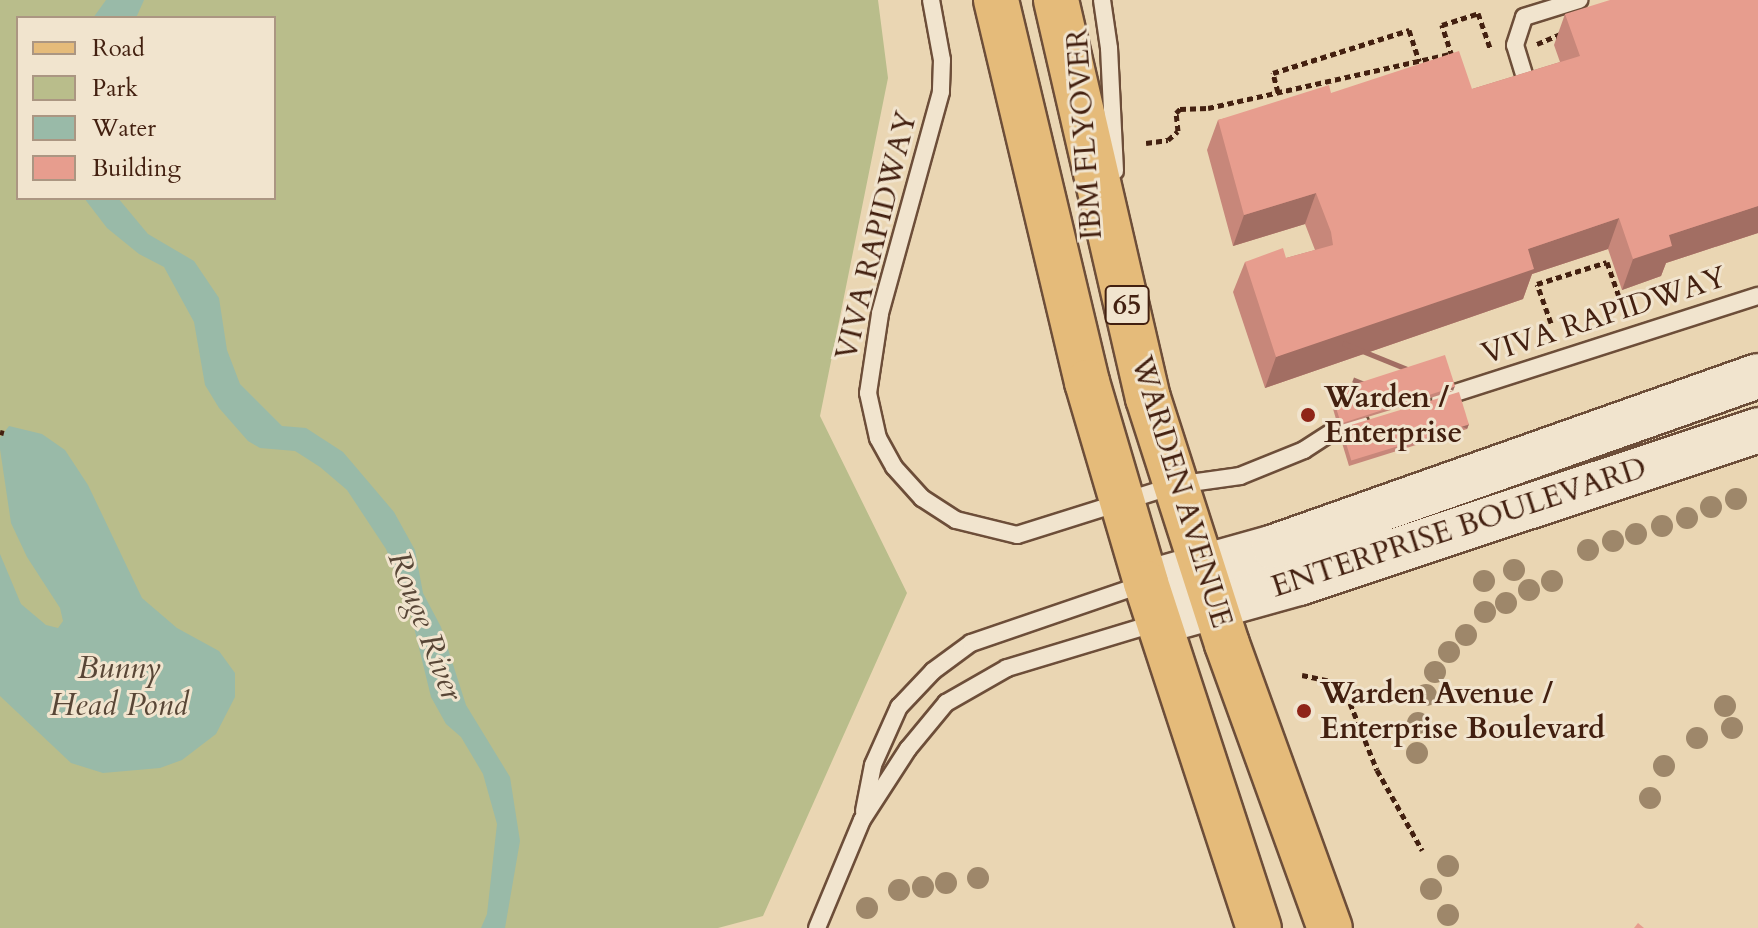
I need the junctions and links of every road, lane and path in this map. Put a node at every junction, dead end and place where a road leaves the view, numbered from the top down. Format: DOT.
graph roads {
  1 [pos="931,0"];
  2 [pos="996,0"];
  3 [pos="1056,0"];
  4 [pos="1102,0"];
  5 [pos="1579,0"];
  6 [pos="1451,54"];
  7 [pos="1494,58"];
  8 [pos="1419,61"];
  9 [pos="1456,68"];
  10 [pos="1278,92"];
  11 [pos="1531,98"];
  12 [pos="1146,143"];
  13 [pos="1758,296"];
  14 [pos="1129,312"];
  15 [pos="1625,314"];
  16 [pos="1551,323"];
  17 [pos="1758,376"];
  18 [pos="1417,405"];
  19 [pos="1376,418"];
  20 [pos="1758,430"];
  21 [pos="1176,485"];
  22 [pos="1125,503"];
  23 [pos="1210,586"];
  24 [pos="1153,603"];
  25 [pos="1302,675"];
  26 [pos="862,820"];
  27 [pos="1422,850"];
  28 [pos="817,928"];
  29 [pos="1259,928"];
  30 [pos="1330,928"];
  1 -- 22 [label="lane, VIVA RAPIDWAY"];
  2 -- 22 [label="main road, WARDEN AVENUE / 65"];
  3 -- 14 [label="main road, WARDEN AVENUE / 65"];
  4 -- 14 [label="lane, IBM FLYOVER"];
  5 -- 11 [label="lane"];
  6 -- 7 [label="path"];
  6 -- 8 [label="path"];
  6 -- 9 [label="path"];
  8 -- 10 [label="path"];
  8 -- 10 [label="path"];
  10 -- 12 [label="path"];
  13 -- 18 [label="lane, VIVA RAPIDWAY"];
  14 -- 21 [label="main road, WARDEN AVENUE / 65"];
  15 -- 16 [label="path"];
  17 -- 23 [label="main road, ENTERPRISE BOULEVARD"];
  19 -- 21 [label="lane, VIVA RAPIDWAY"];
  20 -- 23 [label="main road, ENTERPRISE BOULEVARD"];
  21 -- 22 [label="lane, VIVA RAPIDWAY"];
  21 -- 23 [label="main road, WARDEN AVENUE / 65"];
  22 -- 24 [label="main road, WARDEN AVENUE / 65"];
  23 -- 24 [label="main road, ENTERPRISE BOULEVARD"];
  23 -- 30 [label="main road, WARDEN AVENUE / 65"];
  24 -- 26 [label="lane"];
  24 -- 26 [label="lane"];
  24 -- 29 [label="main road, WARDEN AVENUE / 65"];
  25 -- 27 [label="path"];
  26 -- 28 [label="lane"];
}
